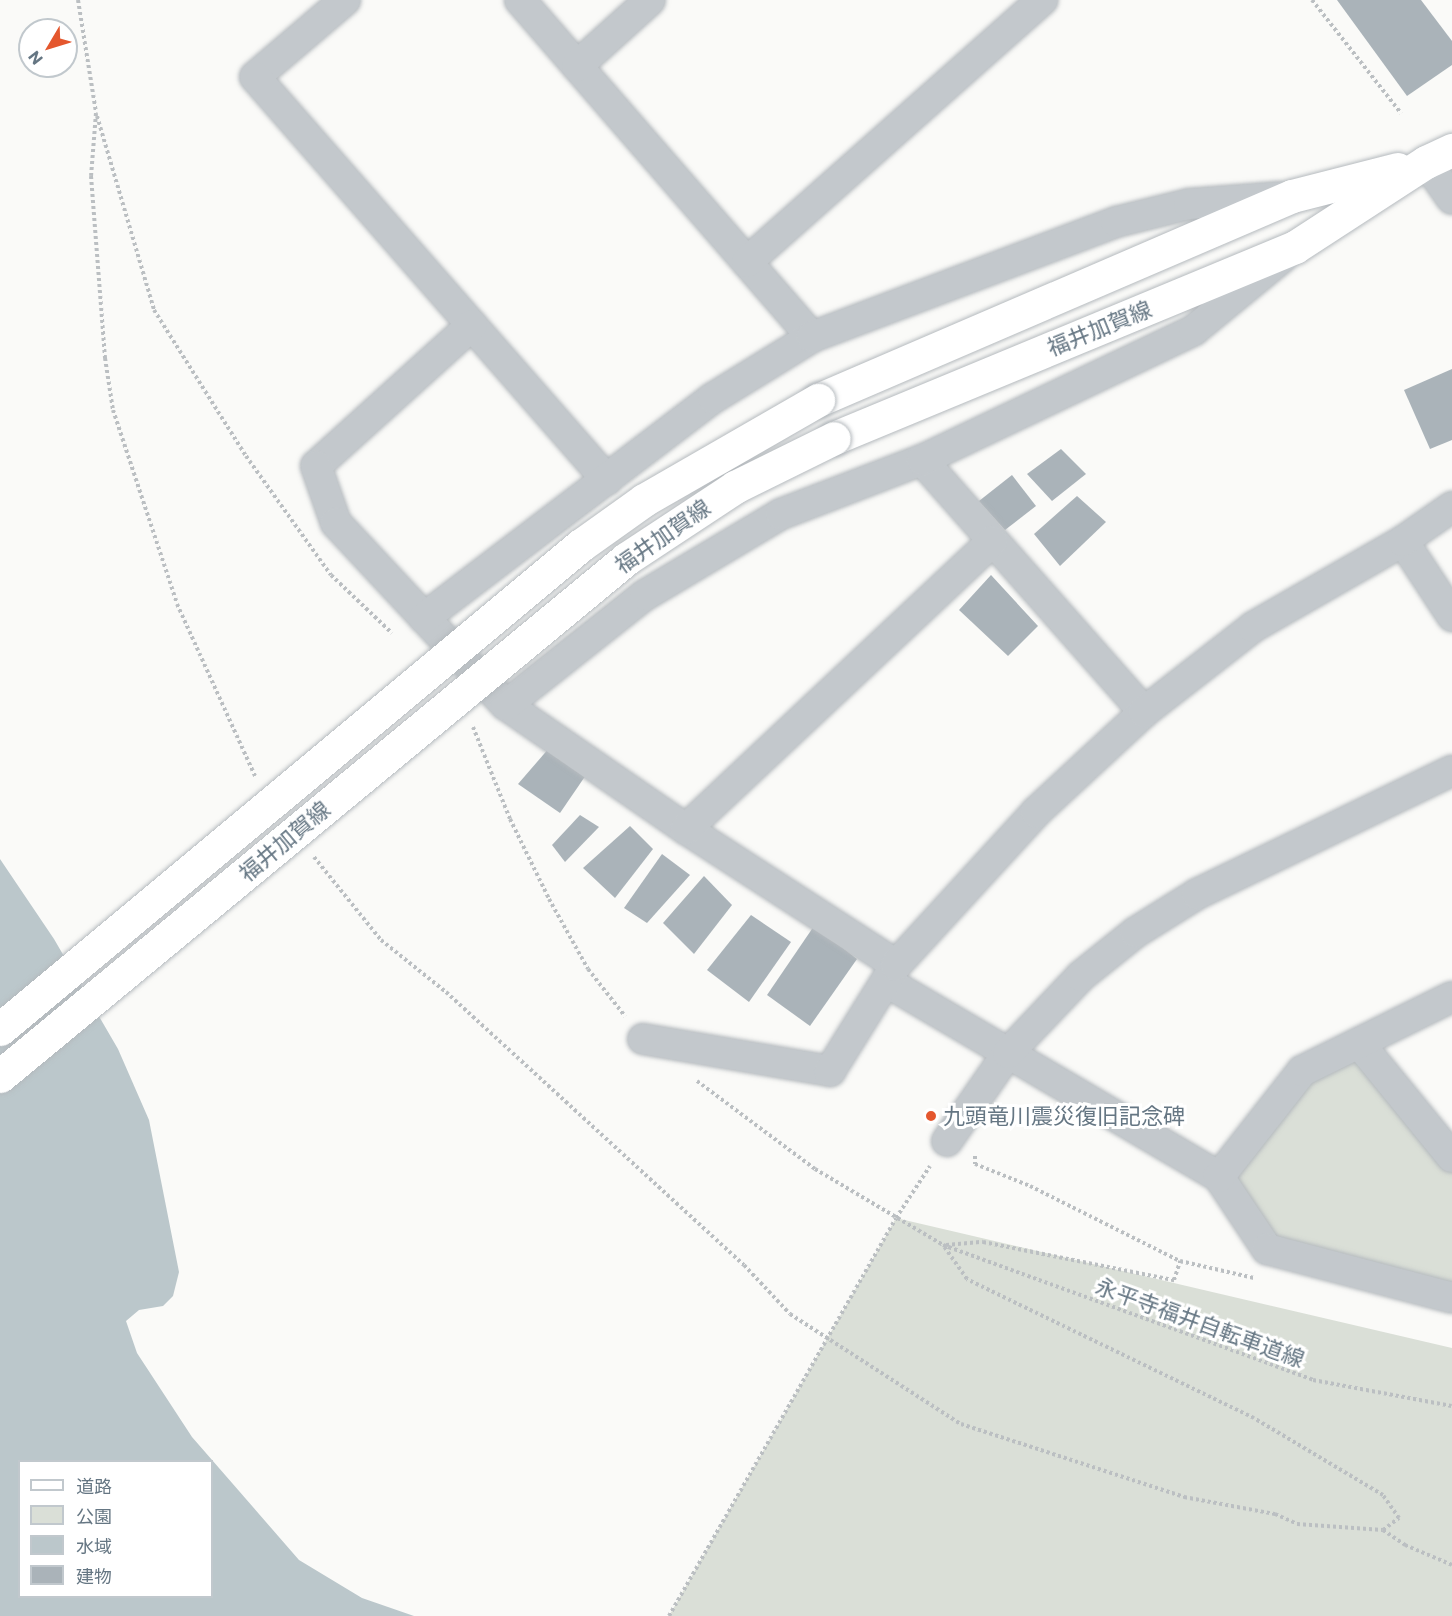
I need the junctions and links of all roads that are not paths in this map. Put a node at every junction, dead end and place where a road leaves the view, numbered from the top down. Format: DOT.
graph roads {
  1 [pos="345,0"];
  2 [pos="520,0"];
  3 [pos="650,0"];
  4 [pos="1042,0"];
  5 [pos="577,66"];
  6 [pos="1439,156"];
  7 [pos="1292,196"];
  8 [pos="1452,199"];
  9 [pos="1295,247"];
  10 [pos="747,262"];
  11 [pos="472,325"];
  12 [pos="812,336"];
  13 [pos="922,460"];
  14 [pos="607,480"];
  15 [pos="1452,507"];
  16 [pos="1403,541"];
  17 [pos="992,542"];
  18 [pos="1452,616"];
  19 [pos="424,618"];
  20 [pos="506,705"];
  21 [pos="1144,712"];
  22 [pos="1452,771"];
  23 [pos="686,829"];
  24 [pos="891,974"];
  25 [pos="1452,997"];
  26 [pos="0,1029"];
  27 [pos="643,1039"];
  28 [pos="1359,1043"];
  29 [pos="1008,1053"];
  30 [pos="0,1076"];
  31 [pos="960,1143"];
  32 [pos="1452,1157"];
  33 [pos="1219,1177"];
  34 [pos="1452,1298"];
  1 -- 11 [label="street"];
  2 -- 5 [label="street"];
  3 -- 5 [label="street"];
  4 -- 10 [label="street"];
  5 -- 10 [label="street"];
  6 -- 7 [label="main road, 福井加賀線"];
  6 -- 8 [label="street"];
  6 -- 9 [label="main road, 福井加賀線"];
  7 -- 12 [label="street"];
  7 -- 26 [label="main road, 福井加賀線, bridge"];
  9 -- 13 [label="street"];
  9 -- 30 [label="main road, 福井加賀線, bridge"];
  10 -- 12 [label="street"];
  11 -- 14 [label="street"];
  11 -- 19 [label="street"];
  12 -- 14 [label="street"];
  13 -- 17 [label="street"];
  13 -- 20 [label="street"];
  14 -- 19 [label="street"];
  15 -- 16 [label="street"];
  16 -- 18 [label="street"];
  16 -- 21 [label="street"];
  17 -- 21 [label="street"];
  17 -- 23 [label="street"];
  19 -- 20 [label="street"];
  20 -- 23 [label="street"];
  21 -- 24 [label="street"];
  22 -- 29 [label="street"];
  23 -- 24 [label="street"];
  24 -- 27 [label="street"];
  24 -- 29 [label="street"];
  25 -- 28 [label="street"];
  28 -- 32 [label="street"];
  28 -- 33 [label="street"];
  29 -- 31 [label="street"];
  29 -- 33 [label="street"];
  33 -- 34 [label="street"];
}
